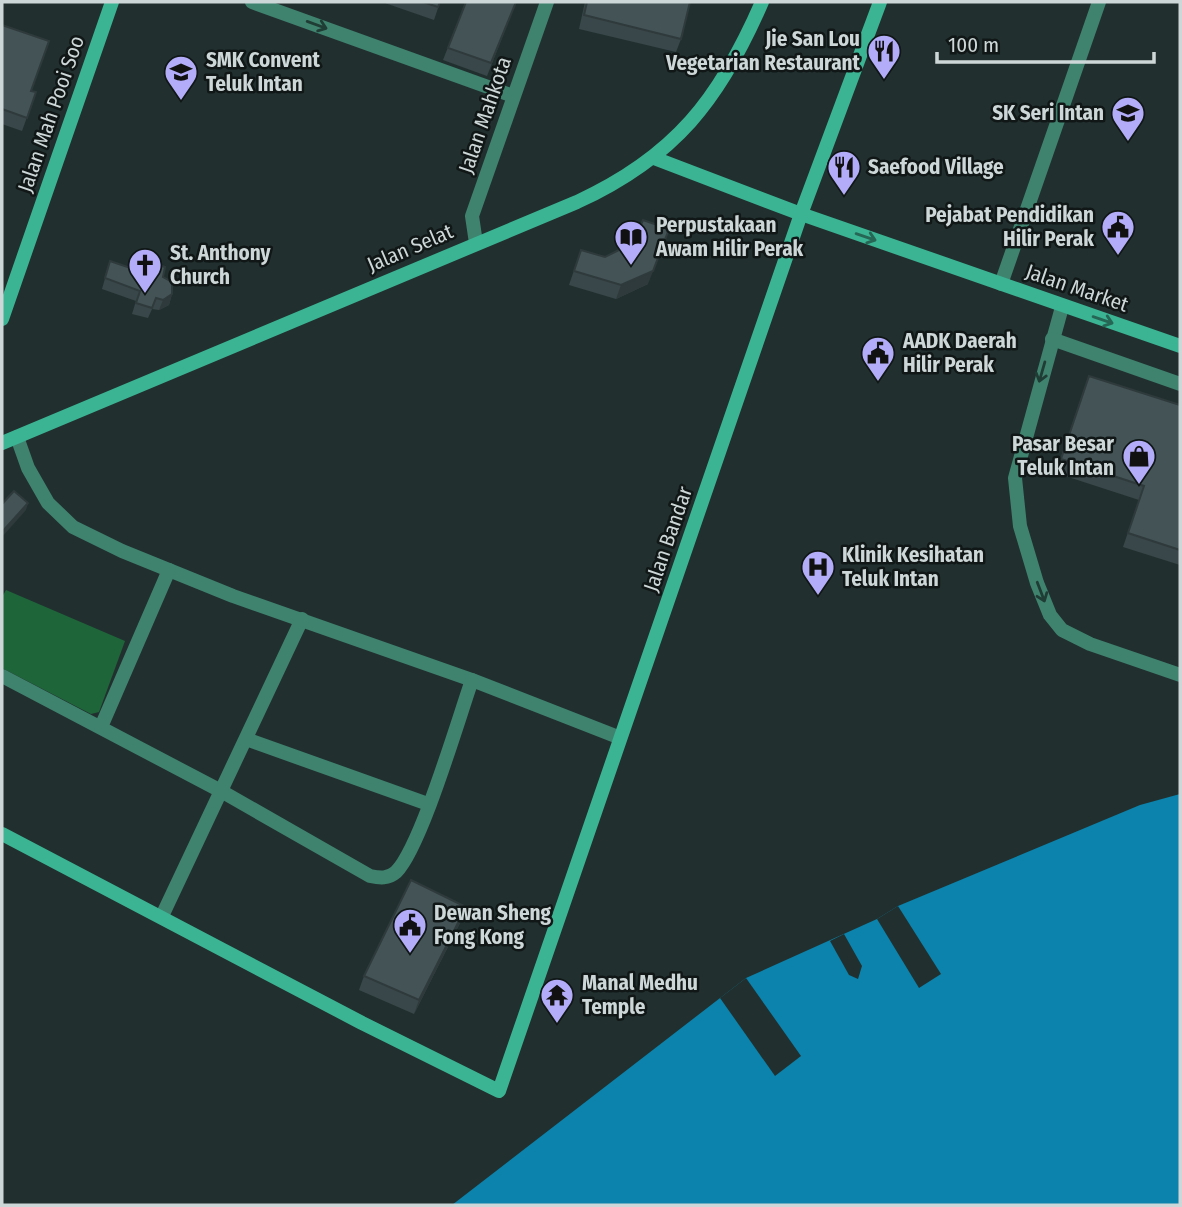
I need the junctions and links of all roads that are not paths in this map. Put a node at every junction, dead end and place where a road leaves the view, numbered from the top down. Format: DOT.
graph roads {
  1 [pos="112,2"];
  2 [pos="252,2"];
  3 [pos="547,2"];
  4 [pos="762,2"];
  5 [pos="880,2"];
  6 [pos="1100,2"];
  7 [pos="513,96"];
  8 [pos="654,158"];
  9 [pos="801,214"];
  10 [pos="476,243"];
  11 [pos="1001,284"];
  12 [pos="1062,307"];
  13 [pos="2,318"];
  14 [pos="1052,339"];
  15 [pos="1180,346"];
  16 [pos="1180,384"];
  17 [pos="17,437"];
  18 [pos="2,443"];
  19 [pos="169,570"];
  20 [pos="302,619"];
  21 [pos="1180,675"];
  22 [pos="2,676"];
  23 [pos="472,680"];
  24 [pos="101,727"];
  25 [pos="618,737"];
  26 [pos="246,739"];
  27 [pos="221,791"];
  28 [pos="428,804"];
  29 [pos="2,834"];
  30 [pos="162,916"];
  1 -- 13 [label="street, Jalan Mah Pooi Soo"];
  2 -- 7 [label="street, one-way"];
  3 -- 7 [label="street, Jalan Mahkota"];
  4 -- 8 [label="street, Jalan Selat"];
  5 -- 9 [label="street, Jalan Bandar"];
  6 -- 11 [label="street"];
  7 -- 10 [label="street, Jalan Mahkota"];
  8 -- 9 [label="street, Jalan Market"];
  8 -- 10 [label="street, Jalan Selat"];
  9 -- 11 [label="street, Jalan Market, one-way"];
  9 -- 25 [label="street, Jalan Bandar"];
  10 -- 17 [label="street, Jalan Selat"];
  11 -- 12 [label="street, Jalan Market"];
  12 -- 14 [label="street"];
  12 -- 15 [label="street, Jalan Market, one-way"];
  14 -- 16 [label="street"];
  14 -- 21 [label="street, one-way"];
  17 -- 18 [label="street, Jalan Selat"];
  17 -- 19 [label="street"];
  19 -- 20 [label="street"];
  19 -- 24 [label="street"];
  20 -- 23 [label="street"];
  20 -- 26 [label="street"];
  22 -- 24 [label="street"];
  23 -- 25 [label="street"];
  23 -- 28 [label="street"];
  24 -- 27 [label="street"];
  25 -- 30 [label="street, Jalan Bandar"];
  26 -- 27 [label="street"];
  26 -- 28 [label="street"];
  27 -- 28 [label="street"];
  27 -- 30 [label="street"];
  29 -- 30 [label="street"];
}
